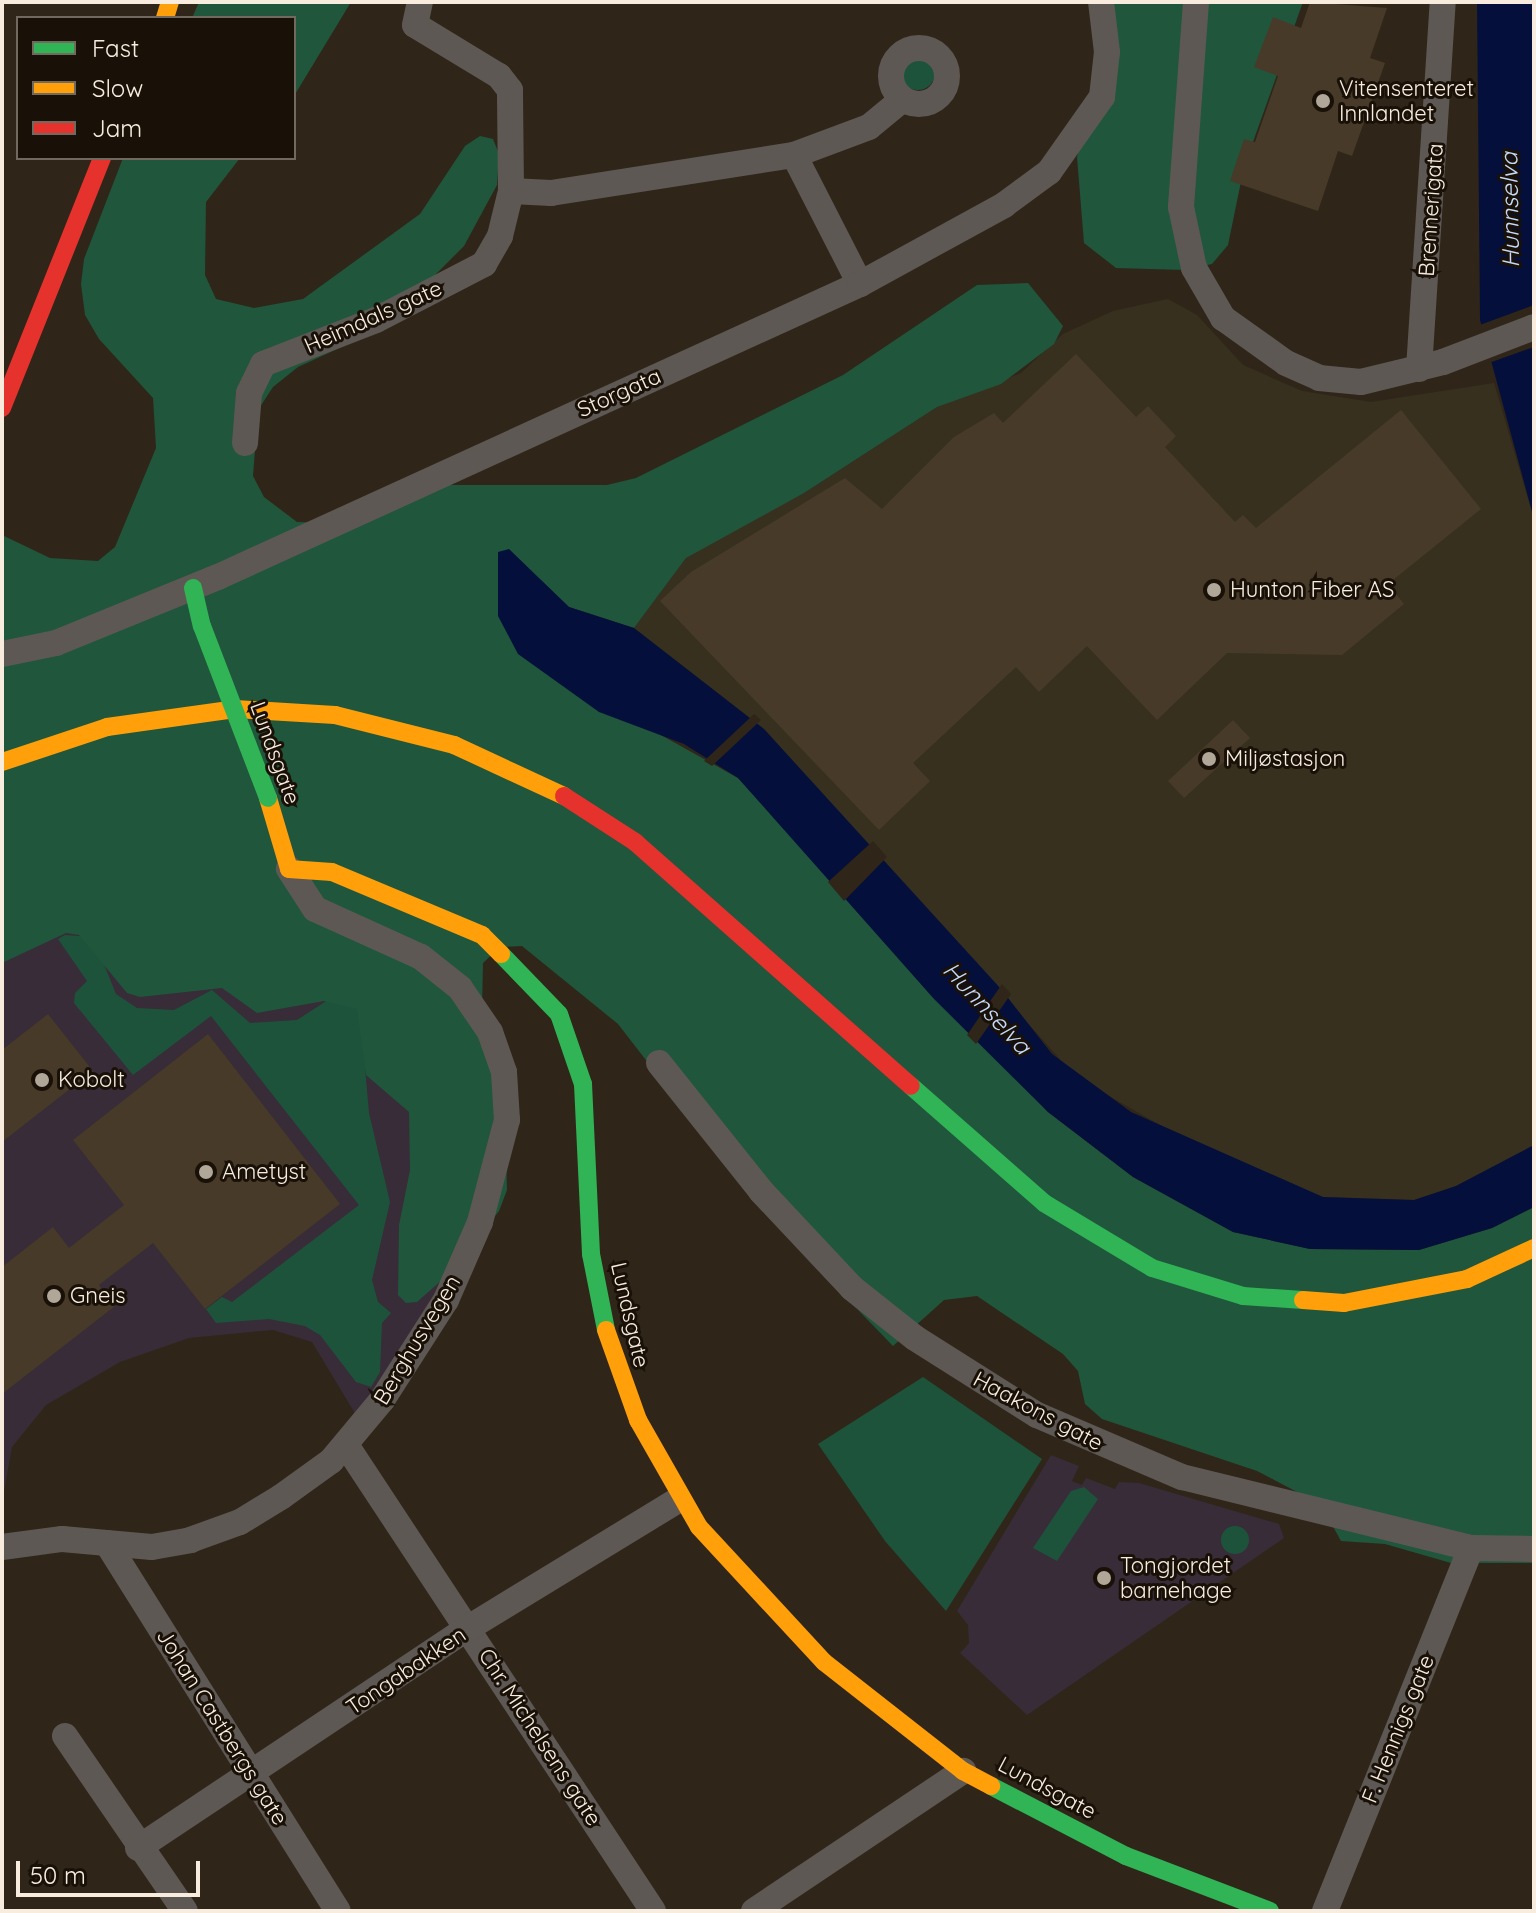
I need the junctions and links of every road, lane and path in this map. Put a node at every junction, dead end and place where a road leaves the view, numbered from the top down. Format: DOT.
graph roads {
  1 [pos="420,2"];
  2 [pos="1101,2"];
  3 [pos="1196,2"];
  4 [pos="1443,2"];
  5 [pos="903,99"];
  6 [pos="794,155"];
  7 [pos="101,160"];
  8 [pos="511,191"];
  9 [pos="860,284"];
  10 [pos="1534,327"];
  11 [pos="1419,369"];
  12 [pos="2,408"];
  13 [pos="245,443"];
  14 [pos="193,588"];
  15 [pos="2,654"];
  16 [pos="2,762"];
  17 [pos="289,869"];
  18 [pos="659,1063"];
  19 [pos="1534,1248"];
  20 [pos="346,1445"];
  21 [pos="678,1500"];
  22 [pos="107,1543"];
  23 [pos="2,1547"];
  24 [pos="1471,1548"];
  25 [pos="1534,1549"];
  26 [pos="470,1627"];
  27 [pos="65,1736"];
  28 [pos="249,1771"];
  29 [pos="963,1771"];
  30 [pos="138,1848"];
  31 [pos="1258,1909"];
  32 [pos="185,1911"];
  33 [pos="338,1911"];
  34 [pos="653,1911"];
  35 [pos="754,1911"];
  36 [pos="1325,1911"];
  1 -- 8 [label="street, Heimdals gate"];
  2 -- 9 [label="street, Storgata"];
  3 -- 11 [label="street"];
  4 -- 11 [label="street, Brennerigata"];
  5 -- 6 [label="street"];
  6 -- 8 [label="street"];
  6 -- 9 [label="street"];
  7 -- 12 [label="main road"];
  8 -- 13 [label="street, Heimdals gate"];
  9 -- 14 [label="street, Storgata"];
  10 -- 11 [label="street"];
  14 -- 15 [label="street, Storgata"];
  14 -- 17 [label="main road, Lundsgate, bridge"];
  16 -- 19 [label="main road"];
  17 -- 20 [label="street, Berghusvegen"];
  17 -- 21 [label="main road, Lundsgate"];
  18 -- 24 [label="street, Haakons gate"];
  20 -- 22 [label="street, Berghusvegen"];
  20 -- 26 [label="street, Chr. Michelsens gate"];
  21 -- 26 [label="street, Tongabakken"];
  21 -- 29 [label="main road, Lundsgate"];
  22 -- 23 [label="street, Berghusvegen"];
  22 -- 28 [label="street, Johan Castbergs gate"];
  24 -- 25 [label="street, Haakons gate"];
  24 -- 36 [label="street, F. Hennigs gate"];
  26 -- 28 [label="street, Tongabakken"];
  26 -- 34 [label="street, Chr. Michelsens gate"];
  27 -- 30 [label="street"];
  28 -- 30 [label="street, Tongabakken"];
  28 -- 33 [label="street, Johan Castbergs gate"];
  29 -- 31 [label="main road, Lundsgate"];
  29 -- 35 [label="street"];
  30 -- 32 [label="street"];
}
